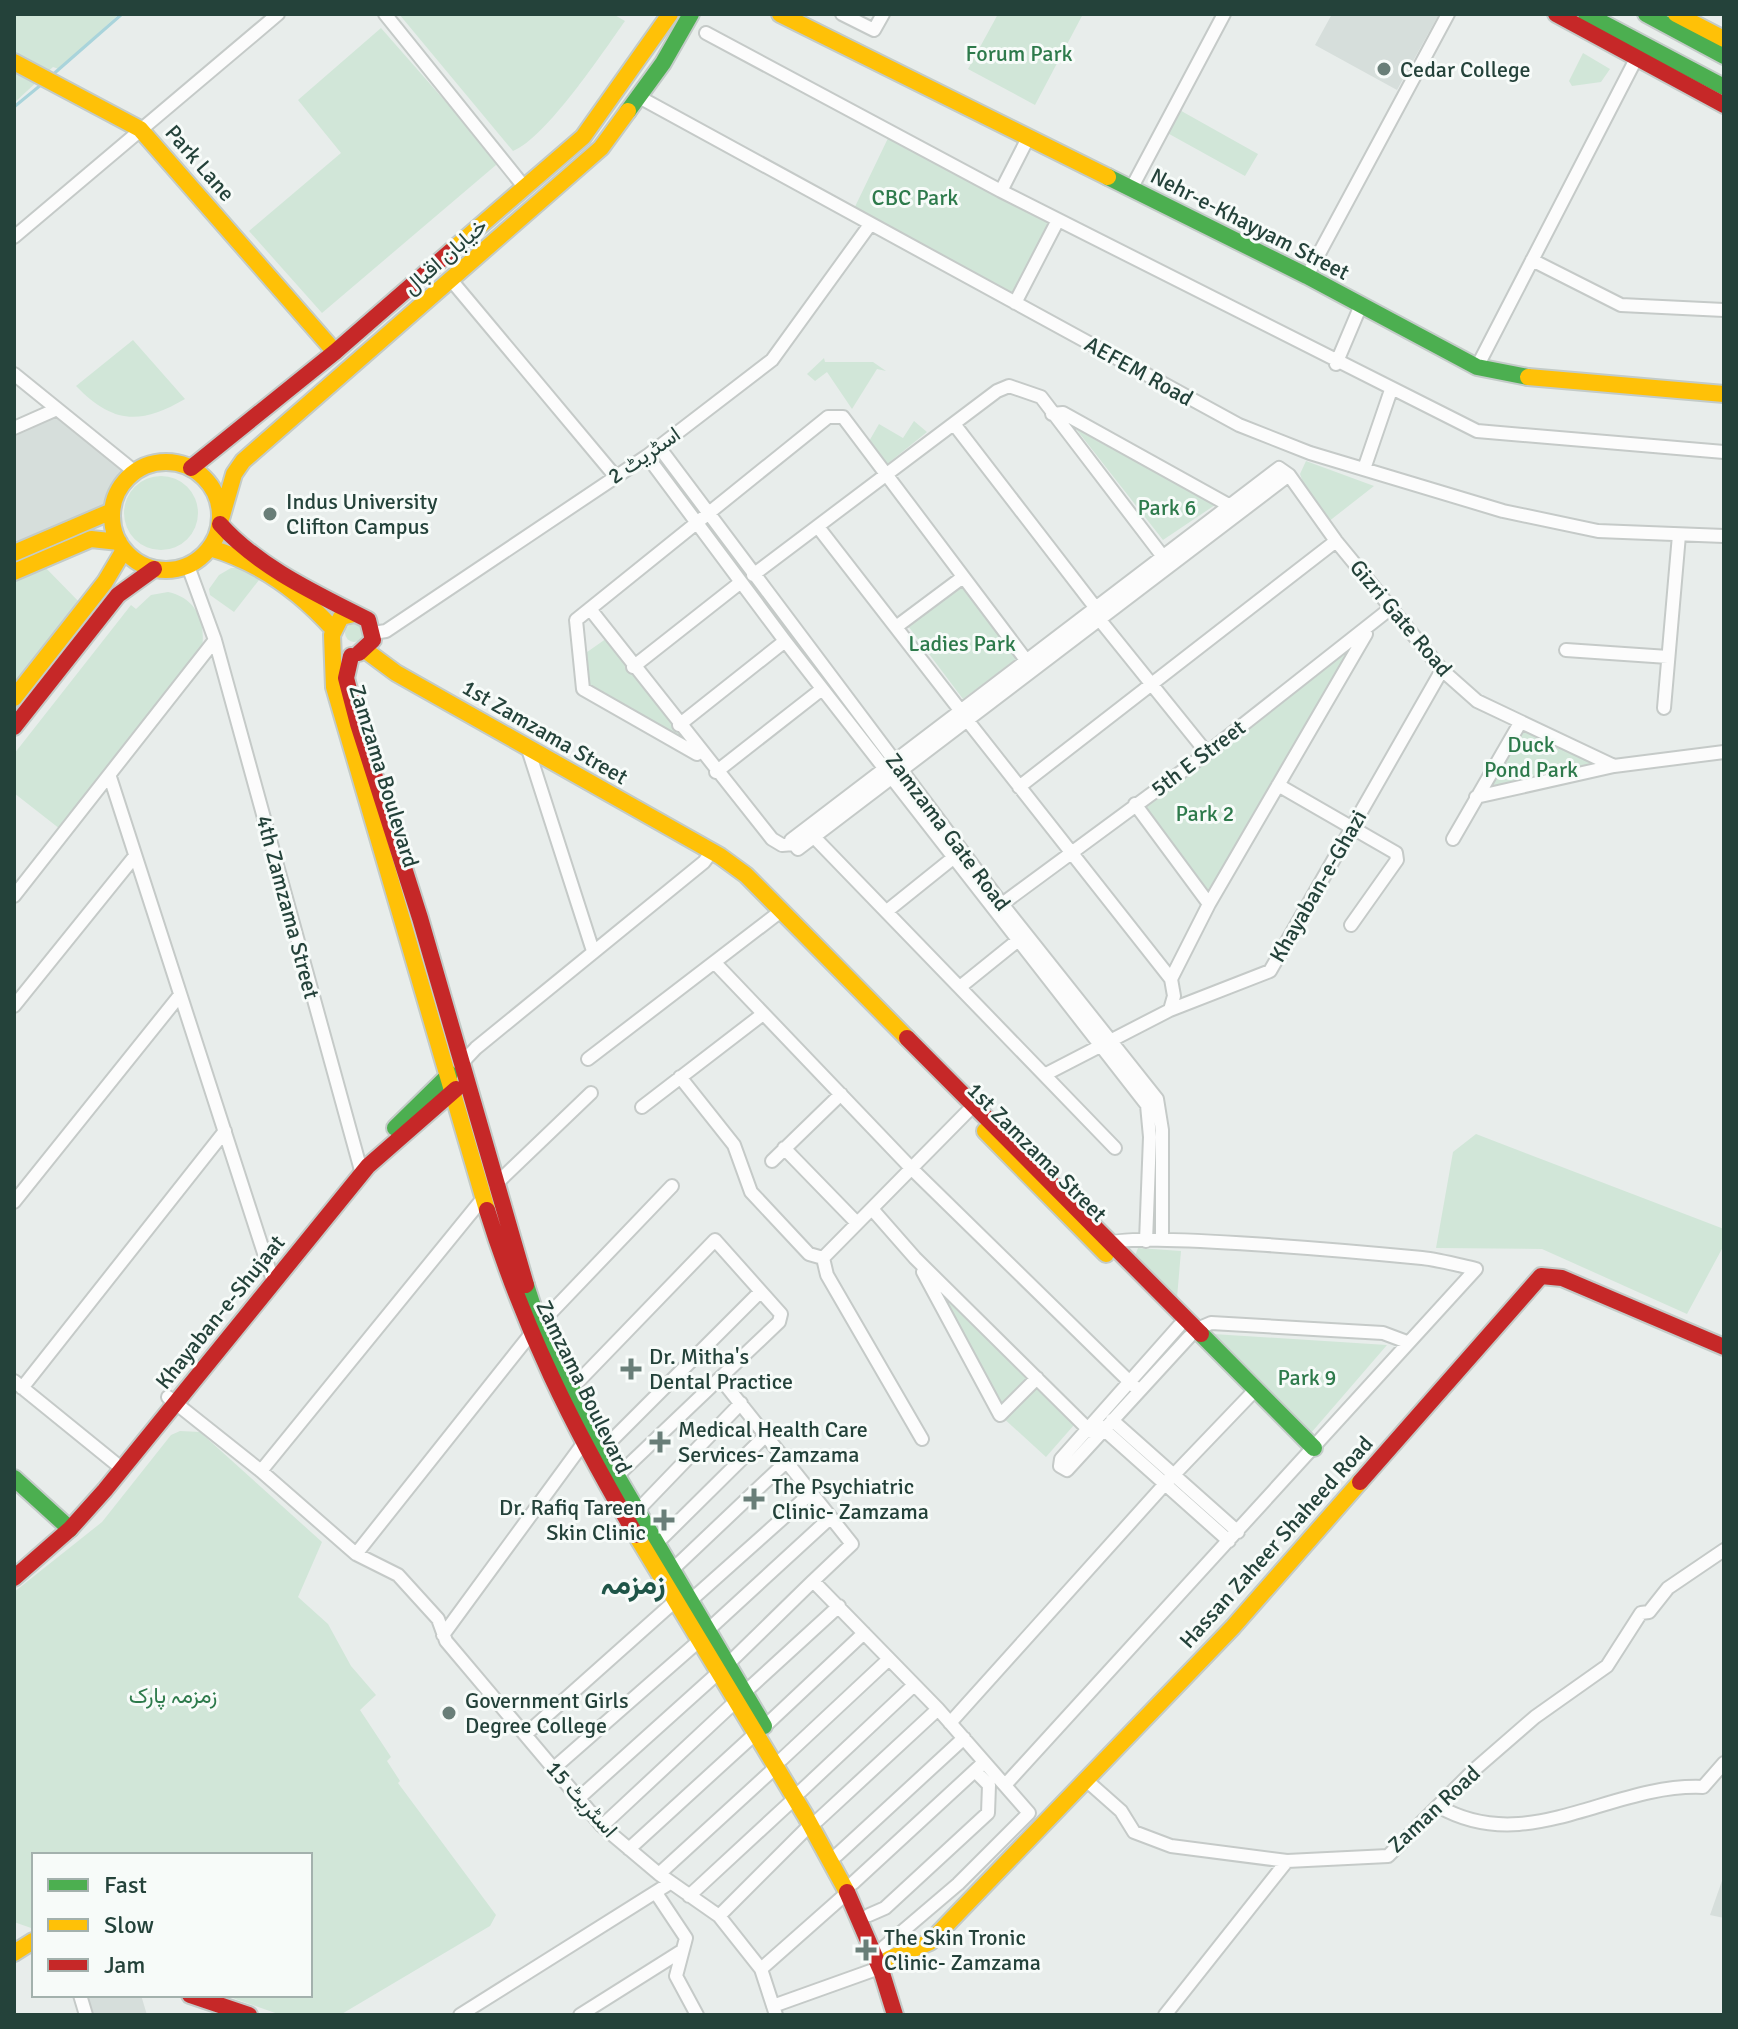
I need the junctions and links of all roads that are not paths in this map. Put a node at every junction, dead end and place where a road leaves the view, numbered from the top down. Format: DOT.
graph roads {
  1 [pos="278,14"];
  2 [pos="385,14"];
  3 [pos="691,14"];
  4 [pos="780,14"];
  5 [pos="842,14"];
  6 [pos="883,14"];
  7 [pos="1224,14"];
  8 [pos="1448,14"];
  9 [pos="1556,14"];
  10 [pos="1586,14"];
  11 [pos="1646,14"];
  12 [pos="1676,14"];
  13 [pos="669,15"];
  14 [pos="706,33"];
  15 [pos="1724,39"];
  16 [pos="1724,56"];
  17 [pos="1637,57"];
  18 [pos="14,62"];
  19 [pos="1724,87"];
  20 [pos="639,97"];
  21 [pos="1724,105"];
  22 [pos="140,129"];
  23 [pos="1028,138"];
  24 [pos="525,188"];
  25 [pos="1131,189"];
  26 [pos="1001,191"];
  27 [pos="1058,220"];
  28 [pos="869,226"];
  29 [pos="14,237"];
  30 [pos="1532,260"];
  31 [pos="1307,276"];
  32 [pos="451,280"];
  33 [pos="1015,303"];
  34 [pos="1361,305"];
  35 [pos="1724,310"];
  36 [pos="335,352"];
  37 [pos="1336,364"];
  38 [pos="1477,367"];
  39 [pos="14,374"];
  40 [pos="1391,390"];
  41 [pos="1724,394"];
  42 [pos="57,409"];
  43 [pos="1052,414"];
  44 [pos="954,424"];
  45 [pos="14,428"];
  46 [pos="659,447"];
  47 [pos="256,449"];
  48 [pos="212,452"];
  49 [pos="1724,452"];
  50 [pos="647,456"];
  51 [pos="191,468"];
  52 [pos="1364,469"];
  53 [pos="135,472"];
  54 [pos="615,476"];
  55 [pos="886,477"];
  56 [pos="1233,507"];
  57 [pos="112,511"];
  58 [pos="709,517"];
  59 [pos="221,522"];
  60 [pos="698,525"];
  61 [pos="818,527"];
  62 [pos="1679,535"];
  63 [pos="1724,536"];
  64 [pos="1336,541"];
  65 [pos="122,546"];
  66 [pos="732,546"];
  67 [pos="210,548"];
  68 [pos="14,553"];
  69 [pos="721,555"];
  70 [pos="1165,560"];
  71 [pos="188,566"];
  72 [pos="154,569"];
  73 [pos="14,572"];
  74 [pos="753,575"];
  75 [pos="963,577"];
  76 [pos="741,582"];
  77 [pos="1391,608"];
  78 [pos="590,609"];
  79 [pos="1097,613"];
  80 [pos="354,614"];
  81 [pos="896,627"];
  82 [pos="1370,627"];
  83 [pos="332,632"];
  84 [pos="373,633"];
  85 [pos="215,640"];
  86 [pos="785,641"];
  87 [pos="1566,650"];
  88 [pos="358,653"];
  89 [pos="1668,657"];
  90 [pos="818,658"];
  91 [pos="1026,660"];
  92 [pos="633,667"];
  93 [pos="805,667"];
  94 [pos="1442,670"];
  95 [pos="1151,685"];
  96 [pos="822,689"];
  97 [pos="995,691"];
  98 [pos="14,698"];
  99 [pos="1664,708"];
  100 [pos="963,715"];
  101 [pos="1520,723"];
  102 [pos="679,725"];
  103 [pos="14,727"];
  104 [pos="528,749"];
  105 [pos="1724,752"];
  106 [pos="1207,753"];
  107 [pos="704,758"];
  108 [pos="1614,766"];
  109 [pos="894,769"];
  110 [pos="716,772"];
  111 [pos="110,777"];
  112 [pos="1278,785"];
  113 [pos="1019,787"];
  114 [pos="1476,797"];
  115 [pos="1135,804"];
  116 [pos="1353,826"];
  117 [pos="942,833"];
  118 [pos="814,837"];
  119 [pos="1453,839"];
  120 [pos="794,844"];
  121 [pos="712,851"];
  122 [pos="1069,854"];
  123 [pos="135,856"];
  124 [pos="953,858"];
  125 [pos="14,896"];
  126 [pos="1002,904"];
  127 [pos="1209,904"];
  128 [pos="887,911"];
  129 [pos="777,914"];
  130 [pos="1351,925"];
  131 [pos="1017,941"];
  132 [pos="593,951"];
  133 [pos="716,964"];
  134 [pos="1171,979"];
  135 [pos="960,987"];
  136 [pos="180,995"];
  137 [pos="14,1006"];
  138 [pos="1170,1010"];
  139 [pos="763,1014"];
  140 [pos="1114,1042"];
  141 [pos="1101,1048"];
  142 [pos="588,1059"];
  143 [pos="923,1061"];
  144 [pos="464,1072"];
  145 [pos="1046,1074"];
  146 [pos="680,1077"];
  147 [pos="448,1086"];
  148 [pos="591,1093"];
  149 [pos="841,1094"];
  150 [pos="642,1107"];
  151 [pos="967,1112"];
  152 [pos="225,1131"];
  153 [pos="1009,1147"];
  154 [pos="784,1148"];
  155 [pos="1115,1148"];
  156 [pos="772,1161"];
  157 [pos="360,1169"];
  158 [pos="912,1169"];
  159 [pos="672,1186"];
  160 [pos="489,1191"];
  161 [pos="14,1202"];
  162 [pos="872,1209"];
  163 [pos="856,1222"];
  164 [pos="1162,1240"];
  165 [pos="1146,1241"];
  166 [pos="1105,1245"];
  167 [pos="823,1258"];
  168 [pos="915,1258"];
  169 [pos="271,1277"];
  170 [pos="760,1292"];
  171 [pos="534,1330"];
  172 [pos="1188,1331"];
  173 [pos="1407,1342"];
  174 [pos="1724,1347"];
  175 [pos="720,1378"];
  176 [pos="1037,1378"];
  177 [pos="18,1384"];
  178 [pos="1134,1386"];
  179 [pos="571,1389"];
  180 [pos="1252,1393"];
  181 [pos="171,1400"];
  182 [pos="741,1403"];
  183 [pos="1099,1427"];
  184 [pos="766,1435"];
  185 [pos="922,1439"];
  186 [pos="585,1441"];
  187 [pos="603,1449"];
  188 [pos="1311,1452"];
  189 [pos="786,1462"];
  190 [pos="115,1463"];
  191 [pos="261,1471"];
  192 [pos="617,1476"];
  193 [pos="14,1478"];
  194 [pos="1168,1480"];
  195 [pos="811,1493"];
  196 [pos="637,1511"];
  197 [pos="830,1518"];
  198 [pos="67,1526"];
  199 [pos="1234,1537"];
  200 [pos="656,1544"];
  201 [pos="1724,1550"];
  202 [pos="356,1554"];
  203 [pos="14,1566"];
  204 [pos="672,1570"];
  205 [pos="14,1578"];
  206 [pos="813,1581"];
  207 [pos="682,1601"];
  208 [pos="839,1606"];
  209 [pos="864,1633"];
  210 [pos="443,1635"];
  211 [pos="704,1635"];
  212 [pos="889,1659"];
  213 [pos="723,1668"];
  214 [pos="914,1685"];
  215 [pos="740,1696"];
  216 [pos="938,1709"];
  217 [pos="950,1723"];
  218 [pos="760,1730"];
  219 [pos="526,1734"];
  220 [pos="964,1738"];
  221 [pos="986,1761"];
  222 [pos="780,1763"];
  223 [pos="1724,1763"];
  224 [pos="554,1768"];
  225 [pos="975,1771"];
  226 [pos="1086,1780"];
  227 [pos="1006,1784"];
  228 [pos="798,1795"];
  229 [pos="579,1798"];
  230 [pos="1438,1806"];
  231 [pos="814,1823"];
  232 [pos="602,1826"];
  233 [pos="629,1849"];
  234 [pos="837,1855"];
  235 [pos="1287,1861"];
  236 [pos="659,1874"];
  237 [pos="670,1883"];
  238 [pos="851,1888"];
  239 [pos="656,1893"];
  240 [pos="689,1896"];
  241 [pos="869,1915"];
  242 [pos="719,1916"];
  243 [pos="32,1943"];
  244 [pos="680,1952"];
  245 [pos="14,1953"];
  246 [pos="885,1958"];
  247 [pos="761,1969"];
  248 [pos="198,1997"];
  249 [pos="774,2011"];
  250 [pos="249,2015"];
  251 [pos="460,2015"];
  252 [pos="580,2015"];
  253 [pos="697,2015"];
  254 [pos="895,2015"];
  255 [pos="904,2015"];
  256 [pos="1165,2015"];
  1 -- 22 [label="street"];
  2 -- 24 [label="street"];
  3 -- 20 [label="main road, خیابان اقبال"];
  4 -- 23 [label="main road, Nehr-e-Khayyam Street"];
  5 -- 6 [label="street"];
  7 -- 25 [label="street"];
  8 -- 31 [label="street"];
  9 -- 17 [label="main road"];
  10 -- 19 [label="main road"];
  11 -- 16 [label="main road"];
  12 -- 15 [label="main road"];
  13 -- 24 [label="main road, خیابان اقبال"];
  14 -- 26 [label="street"];
  17 -- 21 [label="main road"];
  17 -- 30 [label="street"];
  18 -- 22 [label="main road, Park Lane"];
  20 -- 28 [label="street, AEFEM Road"];
  20 -- 32 [label="main road, خیابان اقبال"];
  22 -- 29 [label="street"];
  22 -- 36 [label="main road, Park Lane"];
  23 -- 25 [label="main road, Nehr-e-Khayyam Street"];
  23 -- 26 [label="street"];
  24 -- 36 [label="main road, خیابان اقبال"];
  25 -- 31 [label="main road, Nehr-e-Khayyam Street"];
  26 -- 27 [label="street"];
  27 -- 33 [label="street"];
  27 -- 37 [label="street"];
  28 -- 33 [label="street, AEFEM Road"];
  28 -- 46 [label="street, اسٹریٹ 2"];
  30 -- 35 [label="street"];
  30 -- 38 [label="street"];
  31 -- 34 [label="main road, Nehr-e-Khayyam Street"];
  32 -- 47 [label="main road, خیابان اقبال"];
  32 -- 54 [label="street"];
  33 -- 52 [label="street, AEFEM Road"];
  34 -- 37 [label="street"];
  34 -- 38 [label="main road, Nehr-e-Khayyam Street"];
  36 -- 48 [label="main road, خیابان اقبال"];
  37 -- 40 [label="street"];
  38 -- 41 [label="main road, Nehr-e-Khayyam Street"];
  39 -- 42 [label="street"];
  40 -- 49 [label="street"];
  40 -- 52 [label="street"];
  42 -- 45 [label="street"];
  42 -- 53 [label="street"];
  43 -- 44 [label="street"];
  43 -- 56 [label="street"];
  43 -- 70 [label="street"];
  44 -- 55 [label="street"];
  44 -- 79 [label="street"];
  46 -- 50 [label="street, اسٹریٹ 2"];
  46 -- 58 [label="street, Zamzama Gate Road"];
  47 -- 48 [label="main road"];
  47 -- 59 [label="main road, خیابان اقبال"];
  48 -- 51 [label="main road, خیابان اقبال"];
  50 -- 54 [label="street, اسٹریٹ 2"];
  50 -- 60 [label="street, Zamzama Gate Road"];
  51 -- 53 [label="main road"];
  51 -- 59 [label="main road"];
  52 -- 62 [label="street, AEFEM Road"];
  53 -- 57 [label="main road"];
  54 -- 84 [label="street, اسٹریٹ 2"];
  55 -- 58 [label="street"];
  55 -- 61 [label="street"];
  55 -- 75 [label="street"];
  56 -- 64 [label="street, Gizri Gate Road"];
  56 -- 70 [label="street"];
  57 -- 65 [label="main road"];
  57 -- 68 [label="main road"];
  58 -- 60 [label="street"];
  58 -- 66 [label="street, Zamzama Gate Road"];
  59 -- 67 [label="main road"];
  59 -- 80 [label="main road"];
  60 -- 69 [label="street, Zamzama Gate Road"];
  60 -- 78 [label="street"];
  61 -- 74 [label="street"];
  61 -- 81 [label="street"];
  62 -- 63 [label="street, AEFEM Road"];
  62 -- 89 [label="street"];
  64 -- 77 [label="street, Gizri Gate Road"];
  64 -- 95 [label="street"];
  65 -- 72 [label="main road"];
  65 -- 73 [label="main road"];
  65 -- 98 [label="main road"];
  66 -- 69 [label="street"];
  66 -- 74 [label="street, Zamzama Gate Road"];
  67 -- 71 [label="main road"];
  67 -- 83 [label="main road"];
  69 -- 76 [label="street, Zamzama Gate Road"];
  70 -- 79 [label="street"];
  71 -- 72 [label="main road"];
  71 -- 85 [label="street, 4th Zamzama Street"];
  72 -- 103 [label="main road"];
  74 -- 90 [label="street, Zamzama Gate Road"];
  75 -- 81 [label="street"];
  75 -- 91 [label="street"];
  76 -- 86 [label="street, Zamzama Gate Road"];
  76 -- 92 [label="street"];
  77 -- 82 [label="street, 5th E Street"];
  77 -- 94 [label="street, Gizri Gate Road"];
  78 -- 92 [label="street"];
  78 -- 107 [label="street"];
  79 -- 91 [label="street"];
  79 -- 95 [label="street"];
  79 -- 97 [label="street"];
  80 -- 83 [label="main road"];
  80 -- 84 [label="main road"];
  81 -- 100 [label="street"];
  82 -- 106 [label="street, 5th E Street"];
  82 -- 112 [label="street"];
  83 -- 88 [label="main road"];
  83 -- 147 [label="main road, Zamzama Boulevard"];
  84 -- 88 [label="main road"];
  85 -- 111 [label="street"];
  85 -- 157 [label="street, 4th Zamzama Street"];
  86 -- 93 [label="street, Zamzama Gate Road"];
  86 -- 102 [label="street"];
  87 -- 89 [label="street"];
  88 -- 104 [label="main road, 1st Zamzama Street"];
  88 -- 144 [label="main road, Zamzama Boulevard"];
  89 -- 99 [label="street"];
  90 -- 93 [label="street"];
  90 -- 109 [label="street, Zamzama Gate Road"];
  91 -- 97 [label="street"];
  92 -- 102 [label="street"];
  93 -- 96 [label="street, Zamzama Gate Road"];
  94 -- 101 [label="street, Gizri Gate Road"];
  94 -- 116 [label="street, Khayaban-e-Ghazi"];
  95 -- 106 [label="street"];
  95 -- 113 [label="street"];
  96 -- 109 [label="street, Zamzama Gate Road"];
  96 -- 110 [label="street"];
  97 -- 100 [label="street"];
  100 -- 109 [label="street"];
  100 -- 113 [label="street"];
  101 -- 108 [label="street, Gizri Gate Road"];
  101 -- 114 [label="street"];
  102 -- 107 [label="street"];
  104 -- 121 [label="main road, 1st Zamzama Street"];
  104 -- 132 [label="street"];
  105 -- 108 [label="street"];
  106 -- 115 [label="street, 5th E Street"];
  107 -- 110 [label="street"];
  108 -- 114 [label="street"];
  109 -- 117 [label="street, Zamzama Gate Road"];
  109 -- 118 [label="street"];
  109 -- 120 [label="street"];
  110 -- 120 [label="street"];
  111 -- 123 [label="street"];
  111 -- 125 [label="street"];
  112 -- 116 [label="street"];
  112 -- 127 [label="street"];
  113 -- 122 [label="street"];
  114 -- 119 [label="street"];
  115 -- 122 [label="street, 5th E Street"];
  115 -- 127 [label="street"];
  116 -- 130 [label="street"];
  116 -- 138 [label="street, Khayaban-e-Ghazi"];
  117 -- 124 [label="street, Zamzama Gate Road"];
  117 -- 126 [label="street, Zamzama Gate Road"];
  118 -- 120 [label="street"];
  118 -- 128 [label="street"];
  121 -- 129 [label="main road, 1st Zamzama Street"];
  121 -- 132 [label="street"];
  122 -- 126 [label="street, 5th E Street"];
  122 -- 134 [label="street"];
  123 -- 136 [label="street"];
  123 -- 137 [label="street"];
  124 -- 128 [label="street"];
  124 -- 131 [label="street, Zamzama Gate Road"];
  126 -- 140 [label="street, Zamzama Gate Road"];
  127 -- 134 [label="street"];
  128 -- 135 [label="street"];
  129 -- 133 [label="street"];
  129 -- 143 [label="main road, 1st Zamzama Street"];
  131 -- 135 [label="street"];
  131 -- 141 [label="street, Zamzama Gate Road"];
  132 -- 144 [label="street"];
  133 -- 139 [label="street"];
  133 -- 142 [label="street"];
  134 -- 138 [label="street"];
  135 -- 145 [label="street"];
  136 -- 152 [label="street"];
  136 -- 161 [label="street"];
  138 -- 140 [label="street, Khayaban-e-Ghazi"];
  139 -- 146 [label="street"];
  139 -- 149 [label="street"];
  140 -- 141 [label="street, Khayaban-e-Ghazi"];
  140 -- 164 [label="street, Zamzama Gate Road"];
  141 -- 145 [label="street, Khayaban-e-Ghazi"];
  141 -- 165 [label="street, Zamzama Gate Road"];
  143 -- 151 [label="main road, 1st Zamzama Street"];
  143 -- 153 [label="main road, 1st Zamzama Street"];
  144 -- 147 [label="main road, Khayaban-e-Shujaat"];
  144 -- 160 [label="main road, Zamzama Boulevard"];
  145 -- 155 [label="street"];
  146 -- 150 [label="street"];
  146 -- 167 [label="street"];
  147 -- 157 [label="main road, Khayaban-e-Shujaat"];
  147 -- 160 [label="main road, Zamzama Boulevard"];
  148 -- 160 [label="street"];
  149 -- 154 [label="street"];
  149 -- 158 [label="street"];
  151 -- 153 [label="main road, 1st Zamzama Street"];
  151 -- 158 [label="street"];
  152 -- 169 [label="street"];
  152 -- 177 [label="street"];
  153 -- 166 [label="main road, 1st Zamzama Street"];
  154 -- 156 [label="street"];
  154 -- 163 [label="street"];
  157 -- 169 [label="main road, Khayaban-e-Shujaat"];
  158 -- 162 [label="street"];
  158 -- 178 [label="street"];
  159 -- 171 [label="street"];
  160 -- 171 [label="main road, Zamzama Boulevard"];
  160 -- 191 [label="street"];
  162 -- 163 [label="street"];
  162 -- 168 [label="street"];
  163 -- 167 [label="street"];
  164 -- 165 [label="street"];
  164 -- 173 [label="street"];
  165 -- 166 [label="street"];
  166 -- 172 [label="main road, 1st Zamzama Street"];
  167 -- 185 [label="street"];
  168 -- 176 [label="street"];
  168 -- 176 [label="street"];
  169 -- 181 [label="main road, Khayaban-e-Shujaat"];
  170 -- 175 [label="street"];
  170 -- 179 [label="street"];
  170 -- 187 [label="street"];
  171 -- 179 [label="main road, Zamzama Boulevard"];
  171 -- 186 [label="main road, Zamzama Boulevard"];
  171 -- 202 [label="street"];
  172 -- 173 [label="street"];
  172 -- 178 [label="street"];
  172 -- 180 [label="main road, 1st Zamzama Street"];
  173 -- 188 [label="street"];
  174 -- 226 [label="main road, Hassan Zaheer Shaheed Road"];
  175 -- 182 [label="street"];
  175 -- 192 [label="street"];
  176 -- 183 [label="street"];
  177 -- 190 [label="street"];
  178 -- 183 [label="street"];
  179 -- 187 [label="main road, Zamzama Boulevard"];
  180 -- 188 [label="main road, 1st Zamzama Street"];
  180 -- 194 [label="street"];
  181 -- 190 [label="main road, Khayaban-e-Shujaat"];
  181 -- 191 [label="street, اسٹریٹ 15"];
  181 -- 198 [label="main road, Khayaban-e-Shujaat"];
  182 -- 184 [label="street"];
  182 -- 196 [label="street"];
  183 -- 194 [label="street"];
  184 -- 189 [label="street"];
  184 -- 200 [label="street"];
  186 -- 207 [label="main road, Zamzama Boulevard"];
  186 -- 210 [label="street"];
  187 -- 192 [label="main road, Zamzama Boulevard"];
  188 -- 199 [label="street"];
  189 -- 195 [label="street"];
  189 -- 204 [label="street"];
  190 -- 198 [label="main road, Khayaban-e-Shujaat"];
  191 -- 202 [label="street, اسٹریٹ 15"];
  192 -- 196 [label="main road, Zamzama Boulevard"];
  193 -- 198 [label="main road"];
  194 -- 199 [label="street"];
  194 -- 217 [label="street"];
  195 -- 197 [label="street"];
  195 -- 207 [label="street"];
  196 -- 200 [label="main road, Zamzama Boulevard"];
  197 -- 206 [label="street"];
  197 -- 211 [label="street"];
  198 -- 203 [label="main road, Khayaban-e-Shujaat"];
  198 -- 205 [label="main road, Khayaban-e-Shujaat"];
  199 -- 227 [label="street"];
  200 -- 204 [label="main road, Zamzama Boulevard"];
  201 -- 230 [label="street, Zaman Road"];
  202 -- 210 [label="street, اسٹریٹ 15"];
  204 -- 207 [label="main road, Zamzama Boulevard"];
  206 -- 208 [label="street"];
  206 -- 213 [label="street"];
  207 -- 211 [label="main road, Zamzama Boulevard"];
  207 -- 219 [label="street"];
  208 -- 209 [label="street"];
  208 -- 215 [label="street"];
  209 -- 212 [label="street"];
  209 -- 218 [label="street"];
  210 -- 219 [label="street, اسٹریٹ 15"];
  211 -- 213 [label="main road, Zamzama Boulevard"];
  211 -- 224 [label="street"];
  212 -- 214 [label="street"];
  212 -- 222 [label="street"];
  213 -- 215 [label="main road, Zamzama Boulevard"];
  213 -- 229 [label="street"];
  214 -- 216 [label="street"];
  214 -- 228 [label="street"];
  215 -- 218 [label="main road, Zamzama Boulevard"];
  215 -- 232 [label="street"];
  216 -- 217 [label="street"];
  216 -- 231 [label="street"];
  217 -- 220 [label="street"];
  218 -- 222 [label="main road, Zamzama Boulevard"];
  218 -- 233 [label="street"];
  219 -- 224 [label="street, اسٹریٹ 15"];
  220 -- 221 [label="street"];
  220 -- 234 [label="street"];
  221 -- 225 [label="street"];
  221 -- 227 [label="street"];
  222 -- 228 [label="main road, Zamzama Boulevard"];
  222 -- 236 [label="street"];
  223 -- 230 [label="street"];
  224 -- 229 [label="street, اسٹریٹ 15"];
  225 -- 238 [label="street"];
  225 -- 241 [label="street"];
  226 -- 235 [label="street, Zaman Road"];
  226 -- 246 [label="main road, Hassan Zaheer Shaheed Road"];
  227 -- 246 [label="street"];
  228 -- 231 [label="main road, Zamzama Boulevard"];
  228 -- 240 [label="street"];
  229 -- 232 [label="street, اسٹریٹ 15"];
  230 -- 235 [label="street, Zaman Road"];
  231 -- 234 [label="main road, Zamzama Boulevard"];
  231 -- 238 [label="main road, Zamzama Boulevard"];
  231 -- 242 [label="street"];
  232 -- 233 [label="street, اسٹریٹ 15"];
  233 -- 236 [label="street, اسٹریٹ 15"];
  234 -- 238 [label="main road, Zamzama Boulevard"];
  235 -- 256 [label="street"];
  236 -- 237 [label="street, اسٹریٹ 15"];
  237 -- 239 [label="street"];
  237 -- 240 [label="street, اسٹریٹ 15"];
  238 -- 241 [label="main road, Zamzama Boulevard"];
  238 -- 246 [label="main road, Zamzama Boulevard"];
  238 -- 247 [label="street"];
  239 -- 244 [label="street"];
  239 -- 251 [label="street"];
  240 -- 242 [label="street, اسٹریٹ 15"];
  241 -- 246 [label="main road, Zamzama Boulevard"];
  242 -- 247 [label="street, اسٹریٹ 15"];
  243 -- 245 [label="main road"];
  244 -- 252 [label="street"];
  244 -- 253 [label="street"];
  246 -- 249 [label="street"];
  246 -- 254 [label="main road, Zamzama Boulevard"];
  246 -- 255 [label="main road, Zamzama Boulevard"];
  247 -- 249 [label="street, اسٹریٹ 15"];
  248 -- 250 [label="main road"];
}
